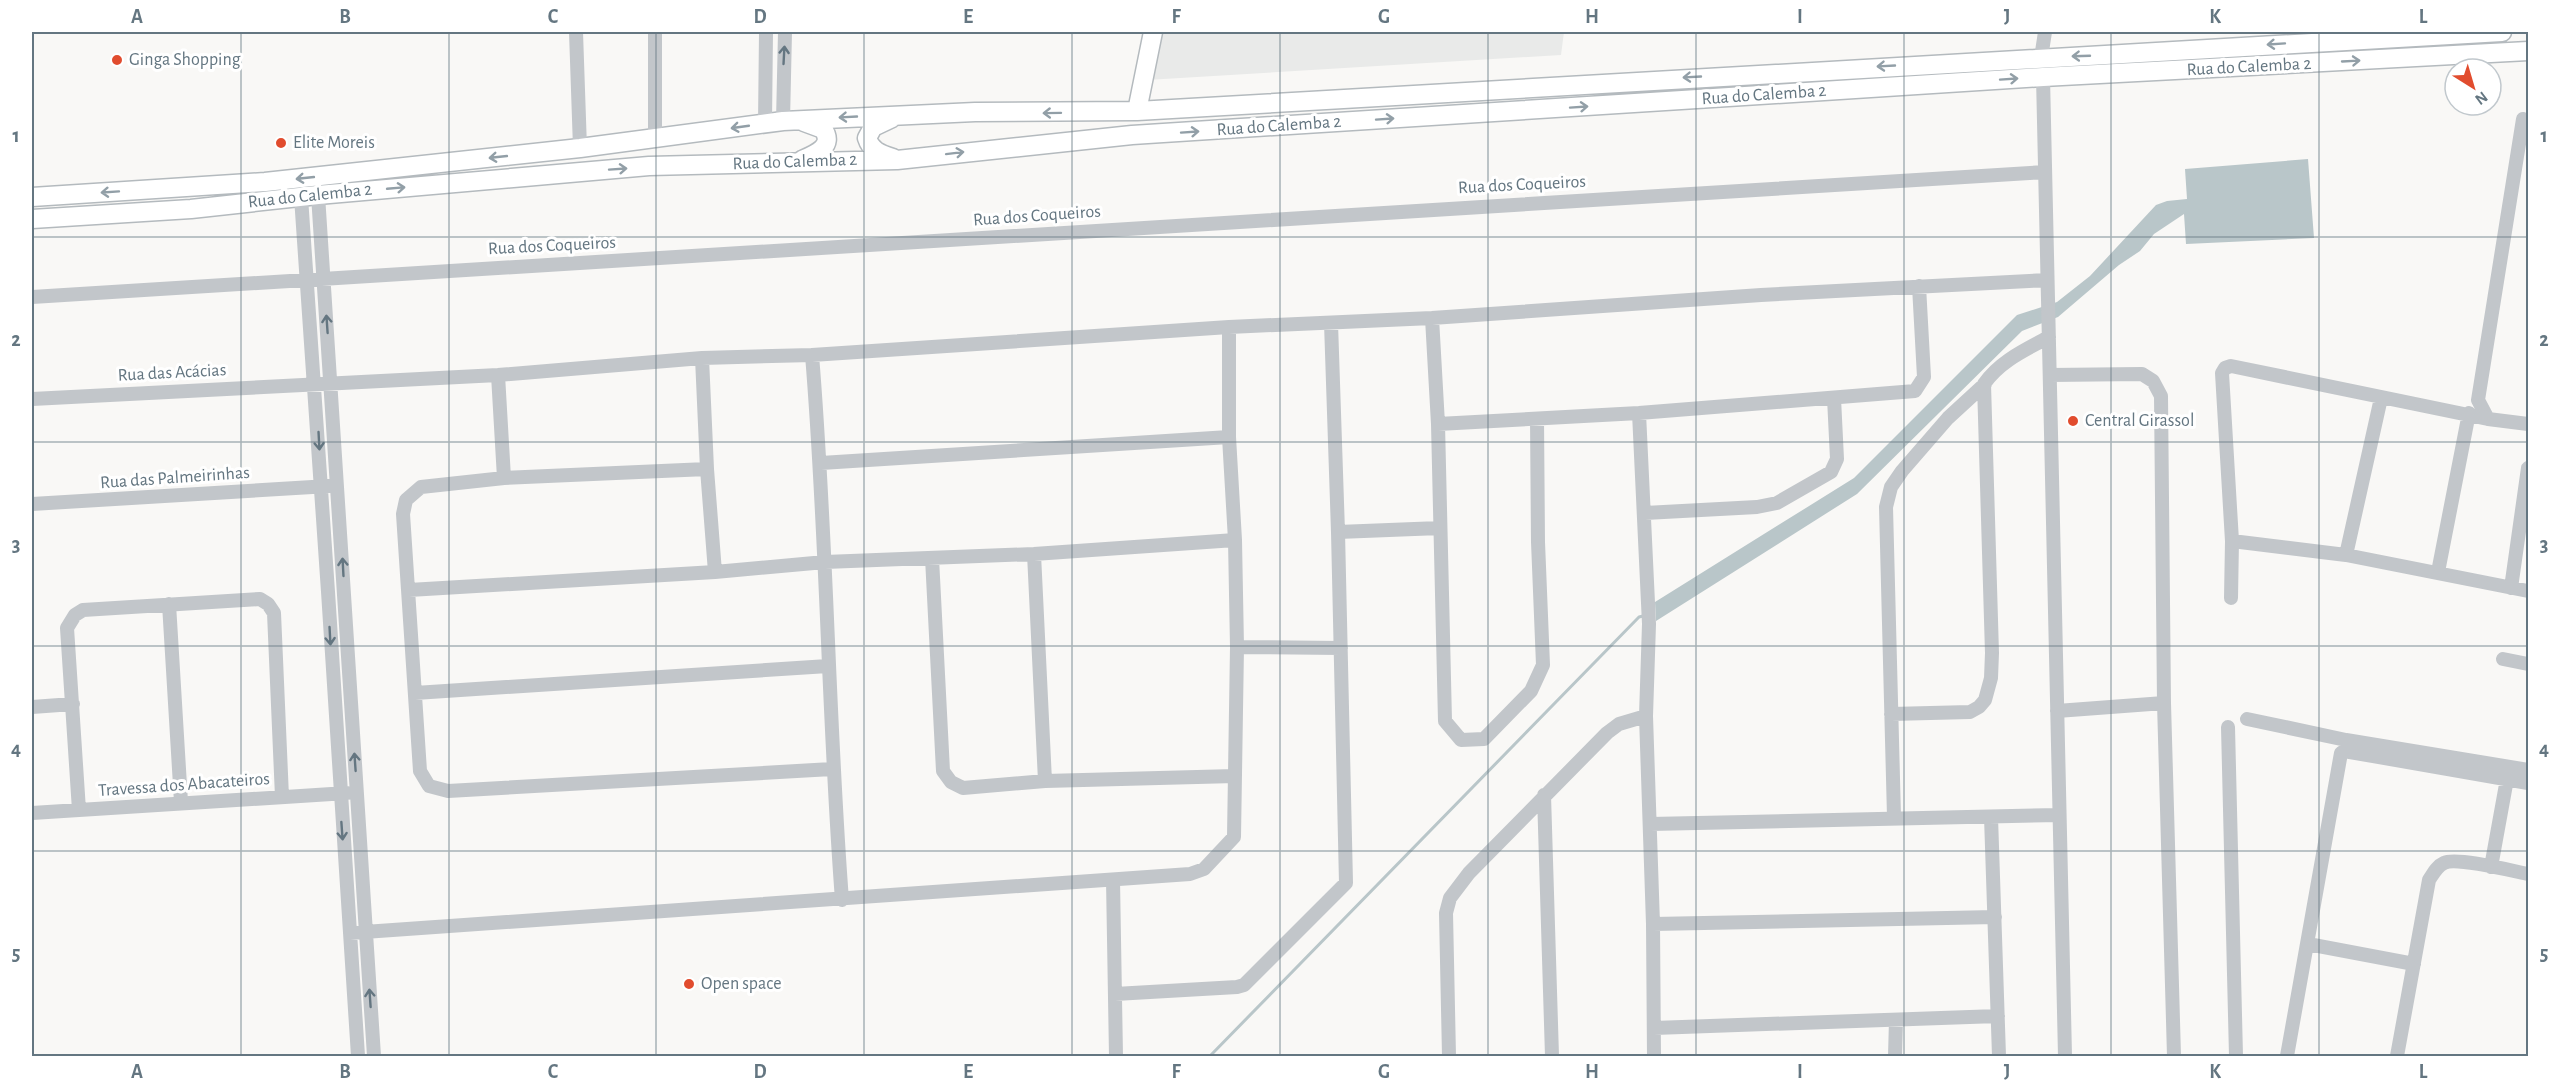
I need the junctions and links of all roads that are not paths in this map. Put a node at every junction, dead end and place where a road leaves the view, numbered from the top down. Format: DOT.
graph roads {
  1 [pos="576,32"];
  2 [pos="655,32"];
  3 [pos="766,32"];
  4 [pos="786,32"];
  5 [pos="1153,32"];
  6 [pos="2046,32"];
  7 [pos="2502,32"];
  8 [pos="2365,35"];
  9 [pos="2529,51"];
  10 [pos="2041,58"];
  11 [pos="2043,77"];
  12 [pos="1137,111"];
  13 [pos="899,115"];
  14 [pos="2523,119"];
  15 [pos="782,122"];
  16 [pos="655,139"];
  17 [pos="580,148"];
  18 [pos="897,160"];
  19 [pos="798,161"];
  20 [pos="2045,172"];
  21 [pos="310,196"];
  22 [pos="32,197"];
  23 [pos="32,219"];
  24 [pos="324,278"];
  25 [pos="307,279"];
  26 [pos="2047,280"];
  27 [pos="1919,286"];
  28 [pos="32,297"];
  29 [pos="1432,318"];
  30 [pos="1331,323"];
  31 [pos="1229,327"];
  32 [pos="2049,337"];
  33 [pos="812,355"];
  34 [pos="702,358"];
  35 [pos="498,375"];
  36 [pos="2050,375"];
  37 [pos="315,383"];
  38 [pos="331,383"];
  39 [pos="1984,384"];
  40 [pos="1834,398"];
  41 [pos="2381,398"];
  42 [pos="32,399"];
  43 [pos="1639,413"];
  44 [pos="2469,413"];
  45 [pos="2488,418"];
  46 [pos="1537,419"];
  47 [pos="1438,424"];
  48 [pos="2529,424"];
  49 [pos="1229,437"];
  50 [pos="820,464"];
  51 [pos="2529,468"];
  52 [pos="707,469"];
  53 [pos="504,478"];
  54 [pos="337,485"];
  55 [pos="321,486"];
  56 [pos="32,504"];
  57 [pos="1645,513"];
  58 [pos="1440,528"];
  59 [pos="1338,531"];
  60 [pos="1235,540"];
  61 [pos="2232,541"];
  62 [pos="2522,544"];
  63 [pos="1034,554"];
  64 [pos="2346,555"];
  65 [pos="932,558"];
  66 [pos="825,562"];
  67 [pos="715,572"];
  68 [pos="2439,572"];
  69 [pos="2511,588"];
  70 [pos="409,590"];
  71 [pos="2529,591"];
  72 [pos="2231,598"];
  73 [pos="169,604"];
  74 [pos="1237,647"];
  75 [pos="1341,648"];
  76 [pos="2503,659"];
  77 [pos="2529,664"];
  78 [pos="828,666"];
  79 [pos="416,693"];
  80 [pos="2164,703"];
  81 [pos="73,704"];
  82 [pos="32,706"];
  83 [pos="2057,711"];
  84 [pos="1891,714"];
  85 [pos="1646,716"];
  86 [pos="2247,719"];
  87 [pos="2228,727"];
  88 [pos="832,769"];
  89 [pos="2529,770"];
  90 [pos="1235,776"];
  91 [pos="2507,779"];
  92 [pos="1045,781"];
  93 [pos="2529,783"];
  94 [pos="357,792"];
  95 [pos="339,793"];
  96 [pos="1544,795"];
  97 [pos="282,797"];
  98 [pos="181,802"];
  99 [pos="79,810"];
  100 [pos="32,813"];
  101 [pos="2059,815"];
  102 [pos="1894,817"];
  103 [pos="1991,817"];
  104 [pos="1650,824"];
  105 [pos="2491,867"];
  106 [pos="2529,874"];
  107 [pos="1113,880"];
  108 [pos="842,900"];
  109 [pos="1995,917"];
  110 [pos="1653,924"];
  111 [pos="365,932"];
  112 [pos="350,933"];
  113 [pos="2308,944"];
  114 [pos="2414,964"];
  115 [pos="1115,994"];
  116 [pos="1998,1016"];
  117 [pos="1896,1020"];
  118 [pos="1654,1028"];
  119 [pos="358,1056"];
  120 [pos="374,1056"];
  121 [pos="1116,1056"];
  122 [pos="1449,1056"];
  123 [pos="1552,1056"];
  124 [pos="1654,1056"];
  125 [pos="1895,1056"];
  126 [pos="1998,1056"];
  127 [pos="2065,1056"];
  128 [pos="2174,1056"];
  129 [pos="2236,1056"];
  130 [pos="2287,1056"];
  131 [pos="2397,1056"];
  1 -- 17 [label="street"];
  2 -- 16 [label="street"];
  3 -- 15 [label="street"];
  15 -- 4 [label="street, one-way"];
  5 -- 12 [label="main road"];
  6 -- 10 [label="street"];
  7 -- 8 [label="main road, Rua do Calemba 2"];
  8 -- 10 [label="main road, Rua do Calemba 2, one-way"];
  11 -- 9 [label="main road, Rua do Calemba 2, one-way"];
  10 -- 12 [label="main road, Rua do Calemba 2, one-way"];
  18 -- 11 [label="main road, Rua do Calemba 2, one-way"];
  11 -- 20 [label="street"];
  12 -- 13 [label="main road, Rua do Calemba 2, one-way"];
  13 -- 15 [label="main road, Rua do Calemba 2, one-way"];
  13 -- 18 [label="main road"];
  14 -- 45 [label="street"];
  15 -- 16 [label="main road, Rua do Calemba 2, one-way"];
  15 -- 19 [label="main road"];
  16 -- 17 [label="main road, Rua do Calemba 2"];
  17 -- 22 [label="main road, Rua do Calemba 2, one-way"];
  18 -- 19 [label="main road, Rua do Calemba 2"];
  21 -- 19 [label="main road, Rua do Calemba 2, one-way"];
  20 -- 24 [label="street, Rua dos Coqueiros"];
  20 -- 26 [label="street"];
  21 -- 23 [label="main road, Rua do Calemba 2"];
  21 -- 24 [label="street"];
  21 -- 25 [label="street"];
  24 -- 25 [label="street, Rua dos Coqueiros"];
  38 -- 24 [label="street, one-way"];
  25 -- 28 [label="street, Rua dos Coqueiros"];
  25 -- 37 [label="street"];
  26 -- 27 [label="street, Rua das Acácias"];
  26 -- 32 [label="street"];
  27 -- 29 [label="street, Rua das Acácias"];
  27 -- 40 [label="street"];
  29 -- 30 [label="street, Rua das Acácias"];
  29 -- 47 [label="street"];
  30 -- 31 [label="street, Rua das Acácias"];
  30 -- 59 [label="street"];
  31 -- 33 [label="street, Rua das Acácias"];
  31 -- 49 [label="street"];
  32 -- 36 [label="street"];
  32 -- 39 [label="street"];
  33 -- 34 [label="street, Rua das Acácias"];
  33 -- 50 [label="street"];
  34 -- 35 [label="street, Rua das Acácias"];
  34 -- 52 [label="street"];
  35 -- 38 [label="street, Rua das Acácias"];
  35 -- 53 [label="street"];
  36 -- 80 [label="street"];
  36 -- 83 [label="street"];
  37 -- 38 [label="street, Rua das Acácias"];
  37 -- 42 [label="street, Rua das Acácias"];
  37 -- 55 [label="street, one-way"];
  38 -- 54 [label="street"];
  39 -- 84 [label="street"];
  39 -- 84 [label="street"];
  40 -- 43 [label="street"];
  40 -- 57 [label="street"];
  41 -- 44 [label="street"];
  41 -- 61 [label="street"];
  41 -- 64 [label="street"];
  43 -- 46 [label="street"];
  43 -- 57 [label="street"];
  44 -- 45 [label="street"];
  44 -- 68 [label="street"];
  45 -- 48 [label="street"];
  46 -- 47 [label="street"];
  46 -- 58 [label="street"];
  47 -- 58 [label="street"];
  49 -- 50 [label="street"];
  49 -- 60 [label="street"];
  50 -- 66 [label="street"];
  51 -- 62 [label="street"];
  52 -- 53 [label="street"];
  52 -- 67 [label="street"];
  53 -- 70 [label="street"];
  54 -- 55 [label="street, Rua das Palmeirinhas"];
  94 -- 54 [label="street, one-way"];
  55 -- 56 [label="street, Rua das Palmeirinhas"];
  55 -- 95 [label="street, one-way"];
  57 -- 85 [label="street"];
  58 -- 59 [label="street"];
  59 -- 75 [label="street"];
  60 -- 63 [label="street"];
  60 -- 74 [label="street"];
  61 -- 64 [label="street"];
  61 -- 72 [label="street"];
  62 -- 69 [label="street"];
  63 -- 65 [label="street"];
  63 -- 92 [label="street"];
  64 -- 68 [label="street"];
  65 -- 66 [label="street"];
  65 -- 92 [label="street"];
  66 -- 67 [label="street"];
  66 -- 78 [label="street"];
  67 -- 70 [label="street"];
  68 -- 69 [label="street"];
  69 -- 71 [label="street"];
  70 -- 79 [label="street"];
  73 -- 81 [label="street"];
  73 -- 97 [label="street"];
  73 -- 98 [label="street"];
  74 -- 75 [label="street"];
  74 -- 90 [label="street"];
  75 -- 115 [label="street"];
  76 -- 77 [label="street"];
  78 -- 79 [label="street"];
  78 -- 88 [label="street"];
  79 -- 88 [label="street"];
  80 -- 83 [label="street"];
  80 -- 128 [label="street"];
  81 -- 82 [label="street"];
  81 -- 99 [label="street"];
  83 -- 101 [label="street"];
  84 -- 102 [label="street"];
  85 -- 96 [label="street"];
  85 -- 104 [label="street"];
  86 -- 89 [label="street"];
  87 -- 129 [label="street"];
  88 -- 108 [label="street"];
  90 -- 92 [label="street"];
  90 -- 107 [label="street"];
  91 -- 93 [label="street"];
  91 -- 105 [label="street"];
  91 -- 113 [label="street"];
  94 -- 95 [label="street, Travessa dos Abacateiros"];
  94 -- 111 [label="street"];
  95 -- 97 [label="street, Travessa dos Abacateiros"];
  95 -- 112 [label="street, one-way"];
  96 -- 122 [label="street"];
  96 -- 123 [label="street"];
  97 -- 98 [label="street, Travessa dos Abacateiros"];
  98 -- 99 [label="street, Travessa dos Abacateiros"];
  99 -- 100 [label="street, Travessa dos Abacateiros"];
  101 -- 103 [label="street"];
  101 -- 127 [label="street"];
  102 -- 103 [label="street"];
  102 -- 104 [label="street"];
  103 -- 109 [label="street"];
  104 -- 110 [label="street"];
  105 -- 106 [label="street"];
  105 -- 114 [label="street"];
  107 -- 108 [label="street"];
  107 -- 115 [label="street"];
  108 -- 111 [label="street"];
  109 -- 110 [label="street"];
  109 -- 116 [label="street"];
  110 -- 118 [label="street"];
  111 -- 112 [label="street"];
  120 -- 111 [label="street, one-way"];
  112 -- 119 [label="street"];
  113 -- 114 [label="street"];
  113 -- 130 [label="street"];
  114 -- 131 [label="street"];
  115 -- 121 [label="street"];
  116 -- 117 [label="street"];
  116 -- 126 [label="street"];
  117 -- 118 [label="street"];
  117 -- 125 [label="street"];
  118 -- 124 [label="street"];
}
